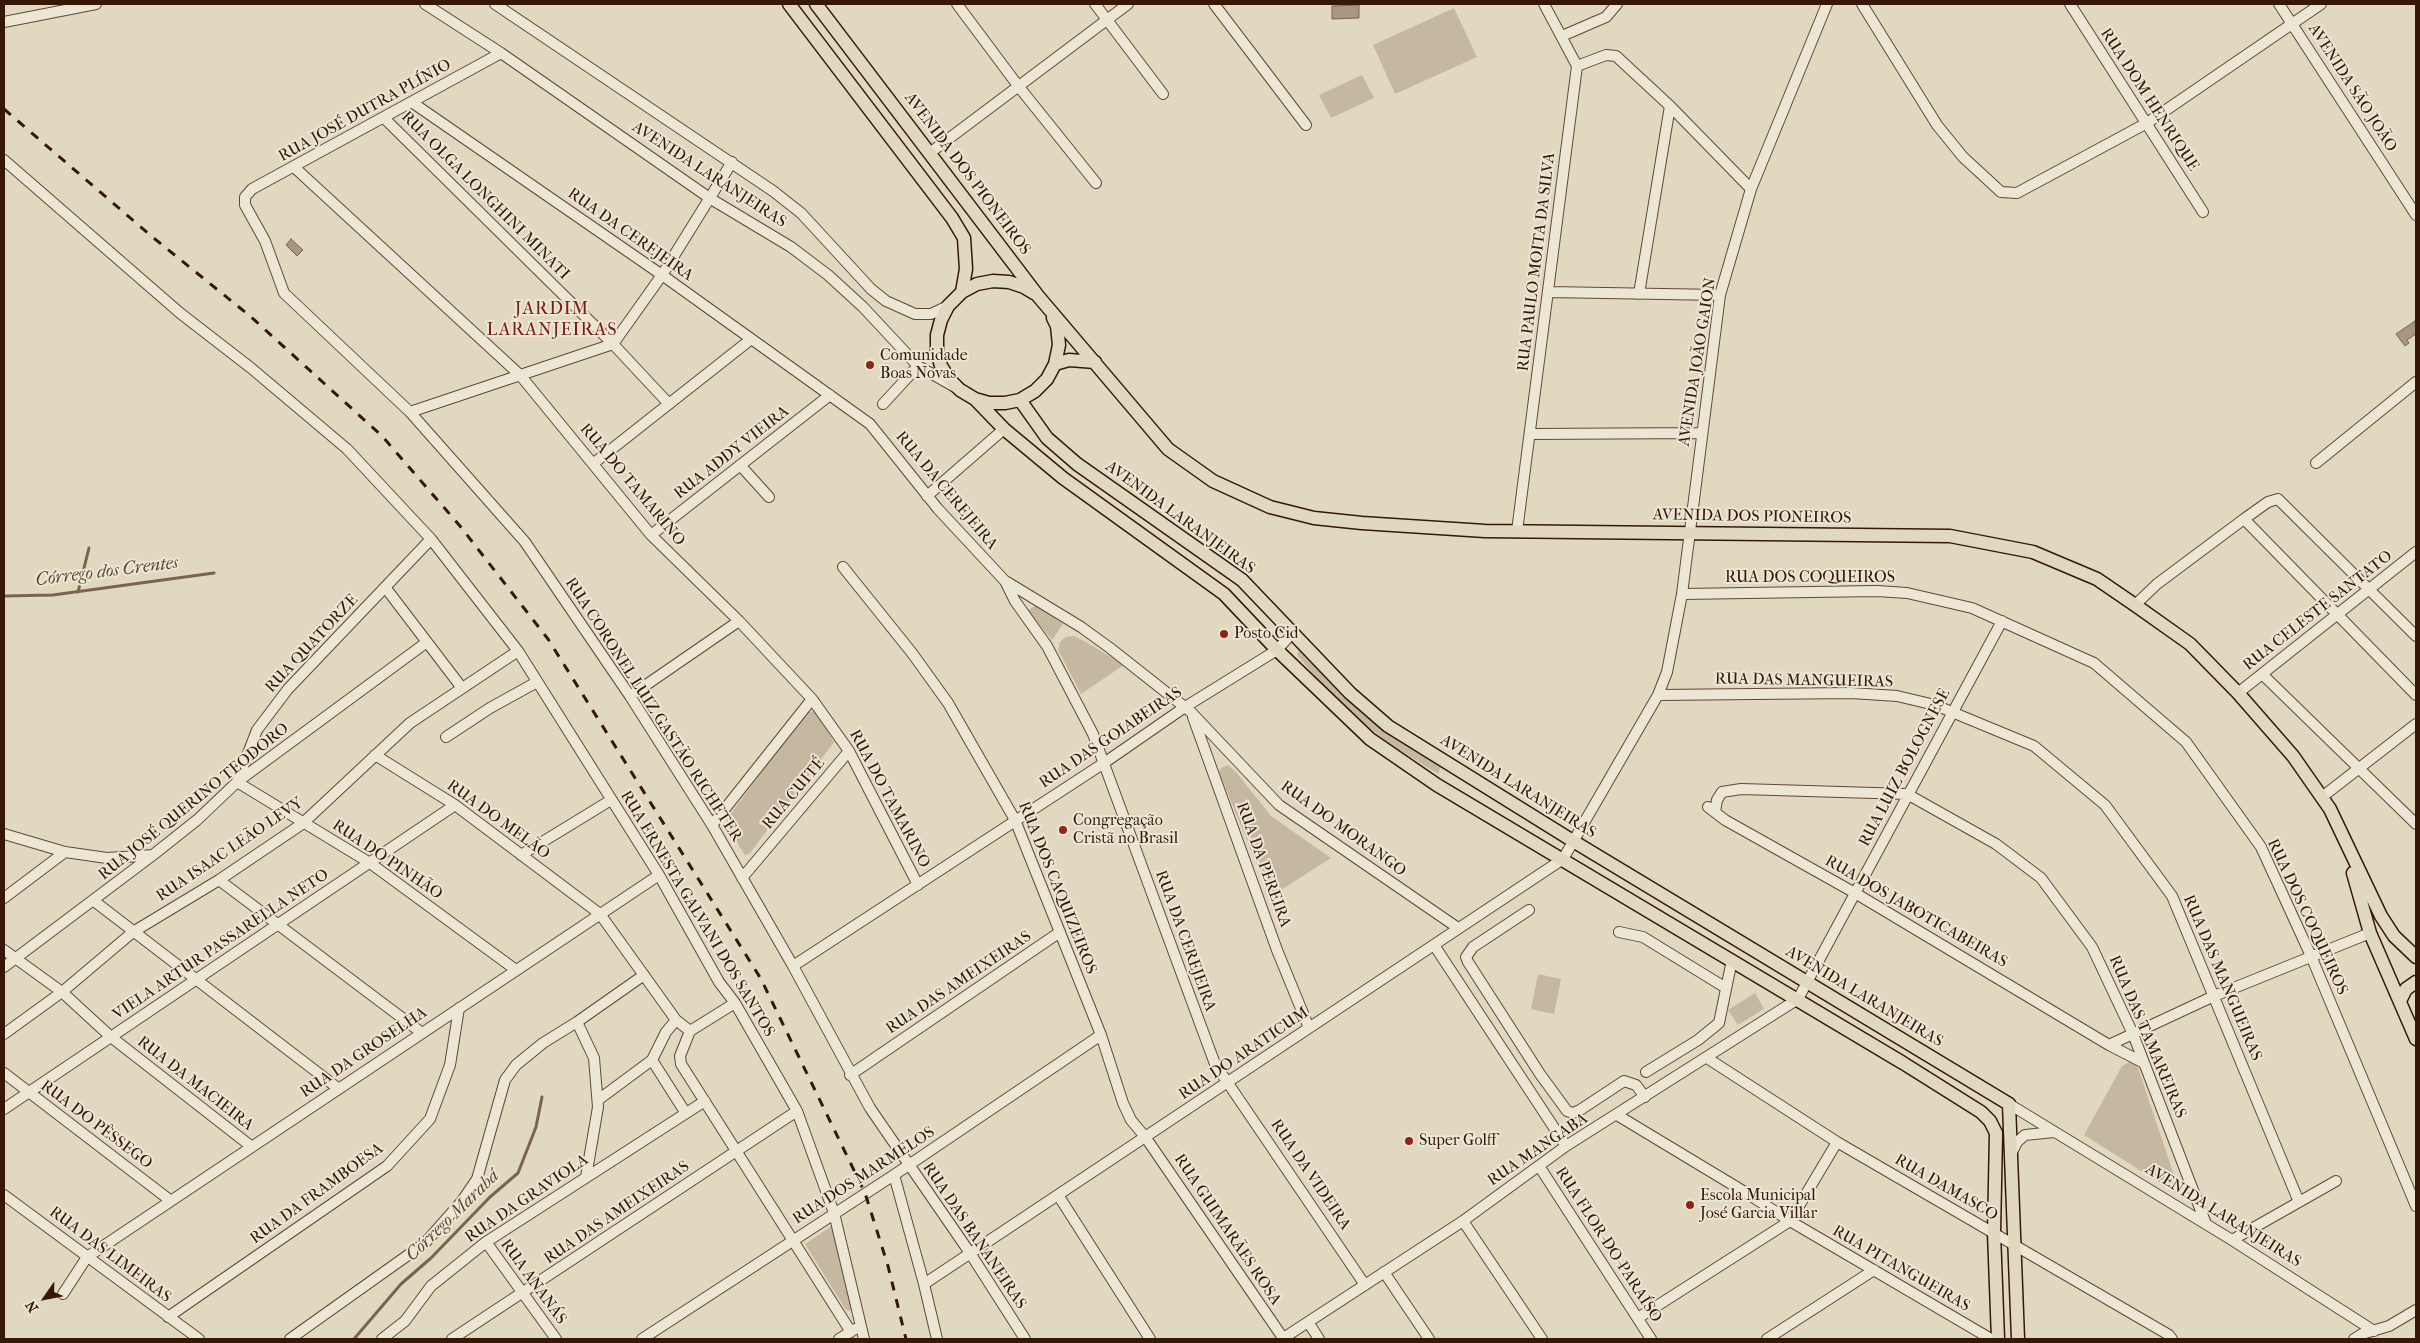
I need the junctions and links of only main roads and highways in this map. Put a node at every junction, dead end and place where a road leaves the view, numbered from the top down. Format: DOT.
graph roads {
  1 [pos="788,4"];
  2 [pos="816,4"];
  3 [pos="962,292"];
  4 [pos="1038,296"];
  5 [pos="1049,308"];
  6 [pos="1094,362"];
  7 [pos="1056,364"];
  8 [pos="974,399"];
  9 [pos="1020,400"];
  10 [pos="2343,839"];
  11 [pos="2370,933"];
  12 [pos="2394,936"];
  13 [pos="2416,957"];
  14 [pos="2416,982"];
  15 [pos="2400,1001"];
  16 [pos="2416,1039"];
  17 [pos="1998,1339"];
  18 [pos="2018,1339"];
  1 -- 3 [label="main road"];
  2 -- 4 [label="main road, AVENIDA DOS PIONEIROS"];
  3 -- 4 [label="main road"];
  3 -- 8 [label="main road"];
  4 -- 5 [label="main road, AVENIDA DOS PIONEIROS"];
  5 -- 6 [label="main road, AVENIDA DOS PIONEIROS"];
  5 -- 7 [label="main road"];
  6 -- 7 [label="main road"];
  6 -- 10 [label="main road, AVENIDA DOS PIONEIROS"];
  7 -- 9 [label="main road"];
  8 -- 9 [label="main road"];
  8 -- 17 [label="main road"];
  9 -- 18 [label="main road, AVENIDA LARANJEIRAS"];
  10 -- 11 [label="main road"];
  10 -- 12 [label="main road"];
  11 -- 12 [label="main road"];
  11 -- 15 [label="main road"];
  12 -- 13 [label="main road"];
  14 -- 15 [label="main road"];
  15 -- 16 [label="main road"];
}
